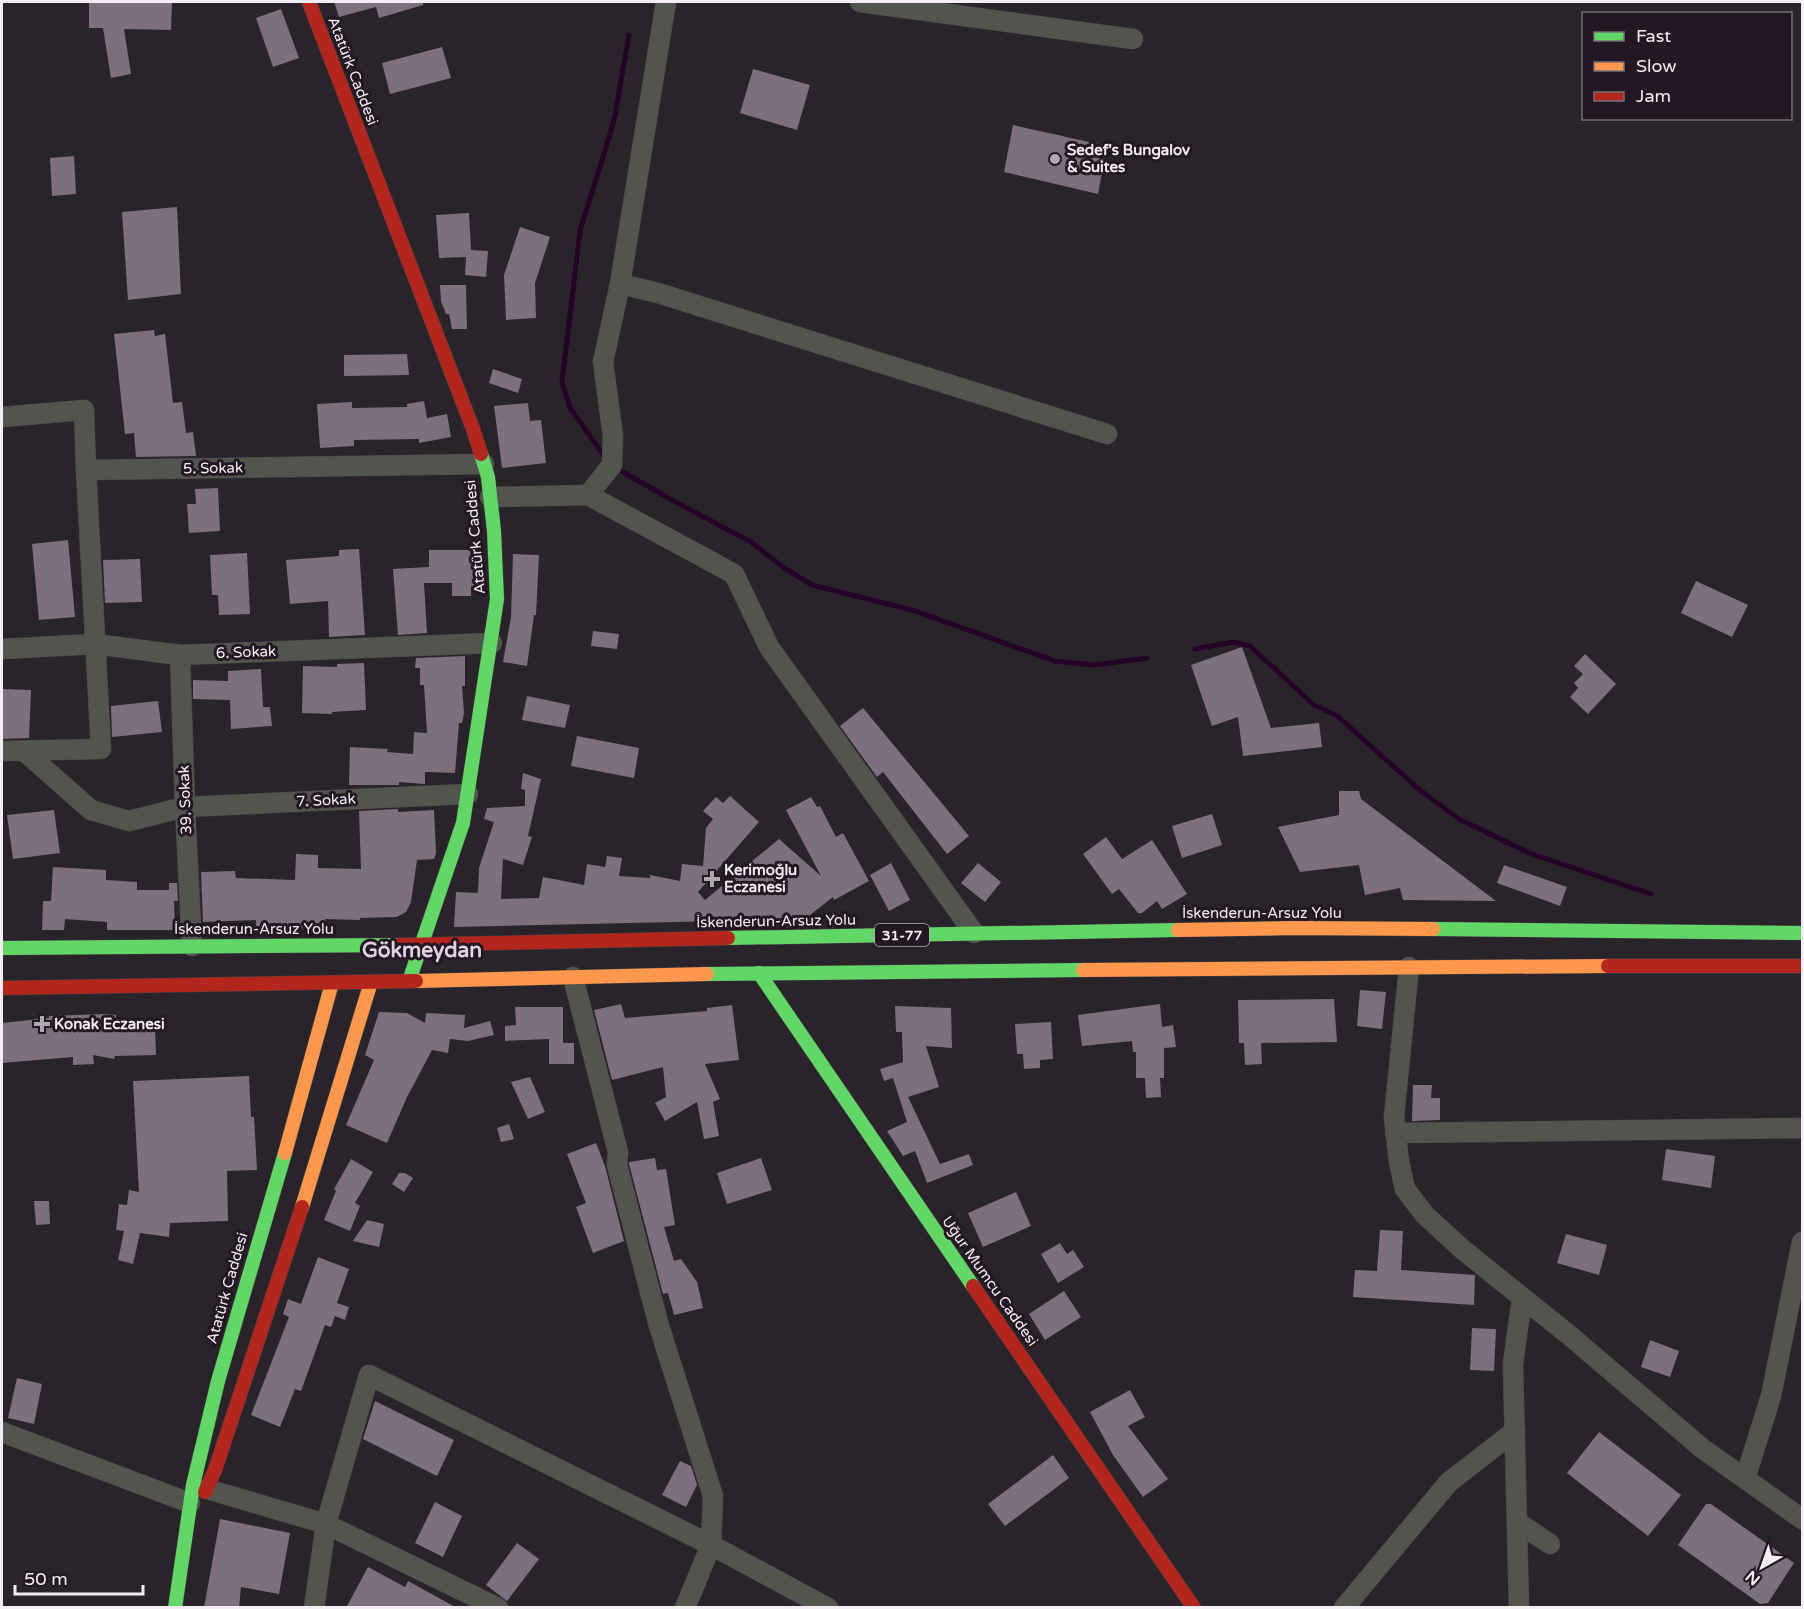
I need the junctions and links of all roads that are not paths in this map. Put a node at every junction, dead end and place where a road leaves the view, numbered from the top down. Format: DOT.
graph roads {
  1 [pos="309,2"];
  2 [pos="666,2"];
  3 [pos="860,2"];
  4 [pos="1133,39"];
  5 [pos="620,284"];
  6 [pos="2,417"];
  7 [pos="1107,434"];
  8 [pos="484,464"];
  9 [pos="86,470"];
  10 [pos="588,495"];
  11 [pos="490,497"];
  12 [pos="492,643"];
  13 [pos="95,644"];
  14 [pos="2,649"];
  15 [pos="180,655"];
  16 [pos="2,751"];
  17 [pos="24,751"];
  18 [pos="468,794"];
  19 [pos="184,807"];
  20 [pos="974,933"];
  21 [pos="1803,933"];
  22 [pos="2,942"];
  23 [pos="421,945"];
  24 [pos="192,946"];
  25 [pos="1803,966"];
  26 [pos="1409,967"];
  27 [pos="759,973"];
  28 [pos="573,977"];
  29 [pos="409,981"];
  30 [pos="371,982"];
  31 [pos="332,983"];
  32 [pos="2,988"];
  33 [pos="1803,1128"];
  34 [pos="1395,1133"];
  35 [pos="1803,1242"];
  36 [pos="1522,1298"];
  37 [pos="1515,1431"];
  38 [pos="2,1432"];
  39 [pos="1745,1479"];
  40 [pos="207,1489"];
  41 [pos="190,1503"];
  42 [pos="1803,1519"];
  43 [pos="1517,1522"];
  44 [pos="326,1524"];
  45 [pos="1550,1544"];
  46 [pos="711,1545"];
  47 [pos="185,1546"];
  48 [pos="175,1608"];
  49 [pos="314,1608"];
  50 [pos="498,1608"];
  51 [pos="685,1608"];
  52 [pos="828,1608"];
  53 [pos="1194,1608"];
  54 [pos="1344,1608"];
  55 [pos="1519,1608"];
  1 -- 8 [label="main road, Atatürk Caddesi"];
  2 -- 5 [label="street"];
  3 -- 4 [label="street"];
  5 -- 7 [label="street"];
  5 -- 10 [label="street"];
  6 -- 9 [label="street"];
  8 -- 9 [label="street, 5. Sokak"];
  8 -- 11 [label="main road, Atatürk Caddesi"];
  9 -- 13 [label="street"];
  10 -- 11 [label="street"];
  10 -- 20 [label="street"];
  11 -- 12 [label="main road, Atatürk Caddesi"];
  12 -- 15 [label="street, 6. Sokak"];
  12 -- 18 [label="main road, Atatürk Caddesi"];
  13 -- 14 [label="street, 6. Sokak"];
  13 -- 15 [label="street, 6. Sokak"];
  13 -- 17 [label="street"];
  15 -- 19 [label="street, 39. Sokak"];
  16 -- 17 [label="street"];
  17 -- 19 [label="street, 7. Sokak"];
  18 -- 19 [label="street, 7. Sokak"];
  18 -- 23 [label="main road, Atatürk Caddesi"];
  19 -- 24 [label="street, 39. Sokak"];
  20 -- 21 [label="main road, İskenderun-Arsuz Yolu / 31-77"];
  20 -- 23 [label="main road, İskenderun-Arsuz Yolu / 31-77"];
  22 -- 24 [label="main road, İskenderun-Arsuz Yolu / 31-77"];
  23 -- 24 [label="main road, İskenderun-Arsuz Yolu / 31-77"];
  23 -- 29 [label="main road, Atatürk Caddesi"];
  25 -- 26 [label="main road"];
  26 -- 27 [label="main road"];
  26 -- 34 [label="street"];
  27 -- 28 [label="main road"];
  27 -- 53 [label="main road, Uğur Mumcu Caddesi"];
  28 -- 29 [label="main road"];
  28 -- 46 [label="street"];
  29 -- 30 [label="main road"];
  30 -- 31 [label="main road"];
  30 -- 40 [label="main road"];
  31 -- 32 [label="main road"];
  31 -- 41 [label="main road, Atatürk Caddesi"];
  33 -- 34 [label="street"];
  34 -- 36 [label="street"];
  35 -- 39 [label="street"];
  36 -- 37 [label="street"];
  36 -- 39 [label="street"];
  37 -- 43 [label="street"];
  37 -- 54 [label="street"];
  38 -- 41 [label="street"];
  39 -- 42 [label="street"];
  40 -- 44 [label="street"];
  40 -- 47 [label="main road"];
  41 -- 47 [label="main road, Atatürk Caddesi"];
  43 -- 45 [label="street"];
  43 -- 55 [label="street"];
  44 -- 46 [label="street"];
  44 -- 49 [label="street"];
  44 -- 50 [label="street"];
  46 -- 51 [label="street"];
  46 -- 52 [label="street"];
  47 -- 48 [label="main road, Atatürk Caddesi"];
}
